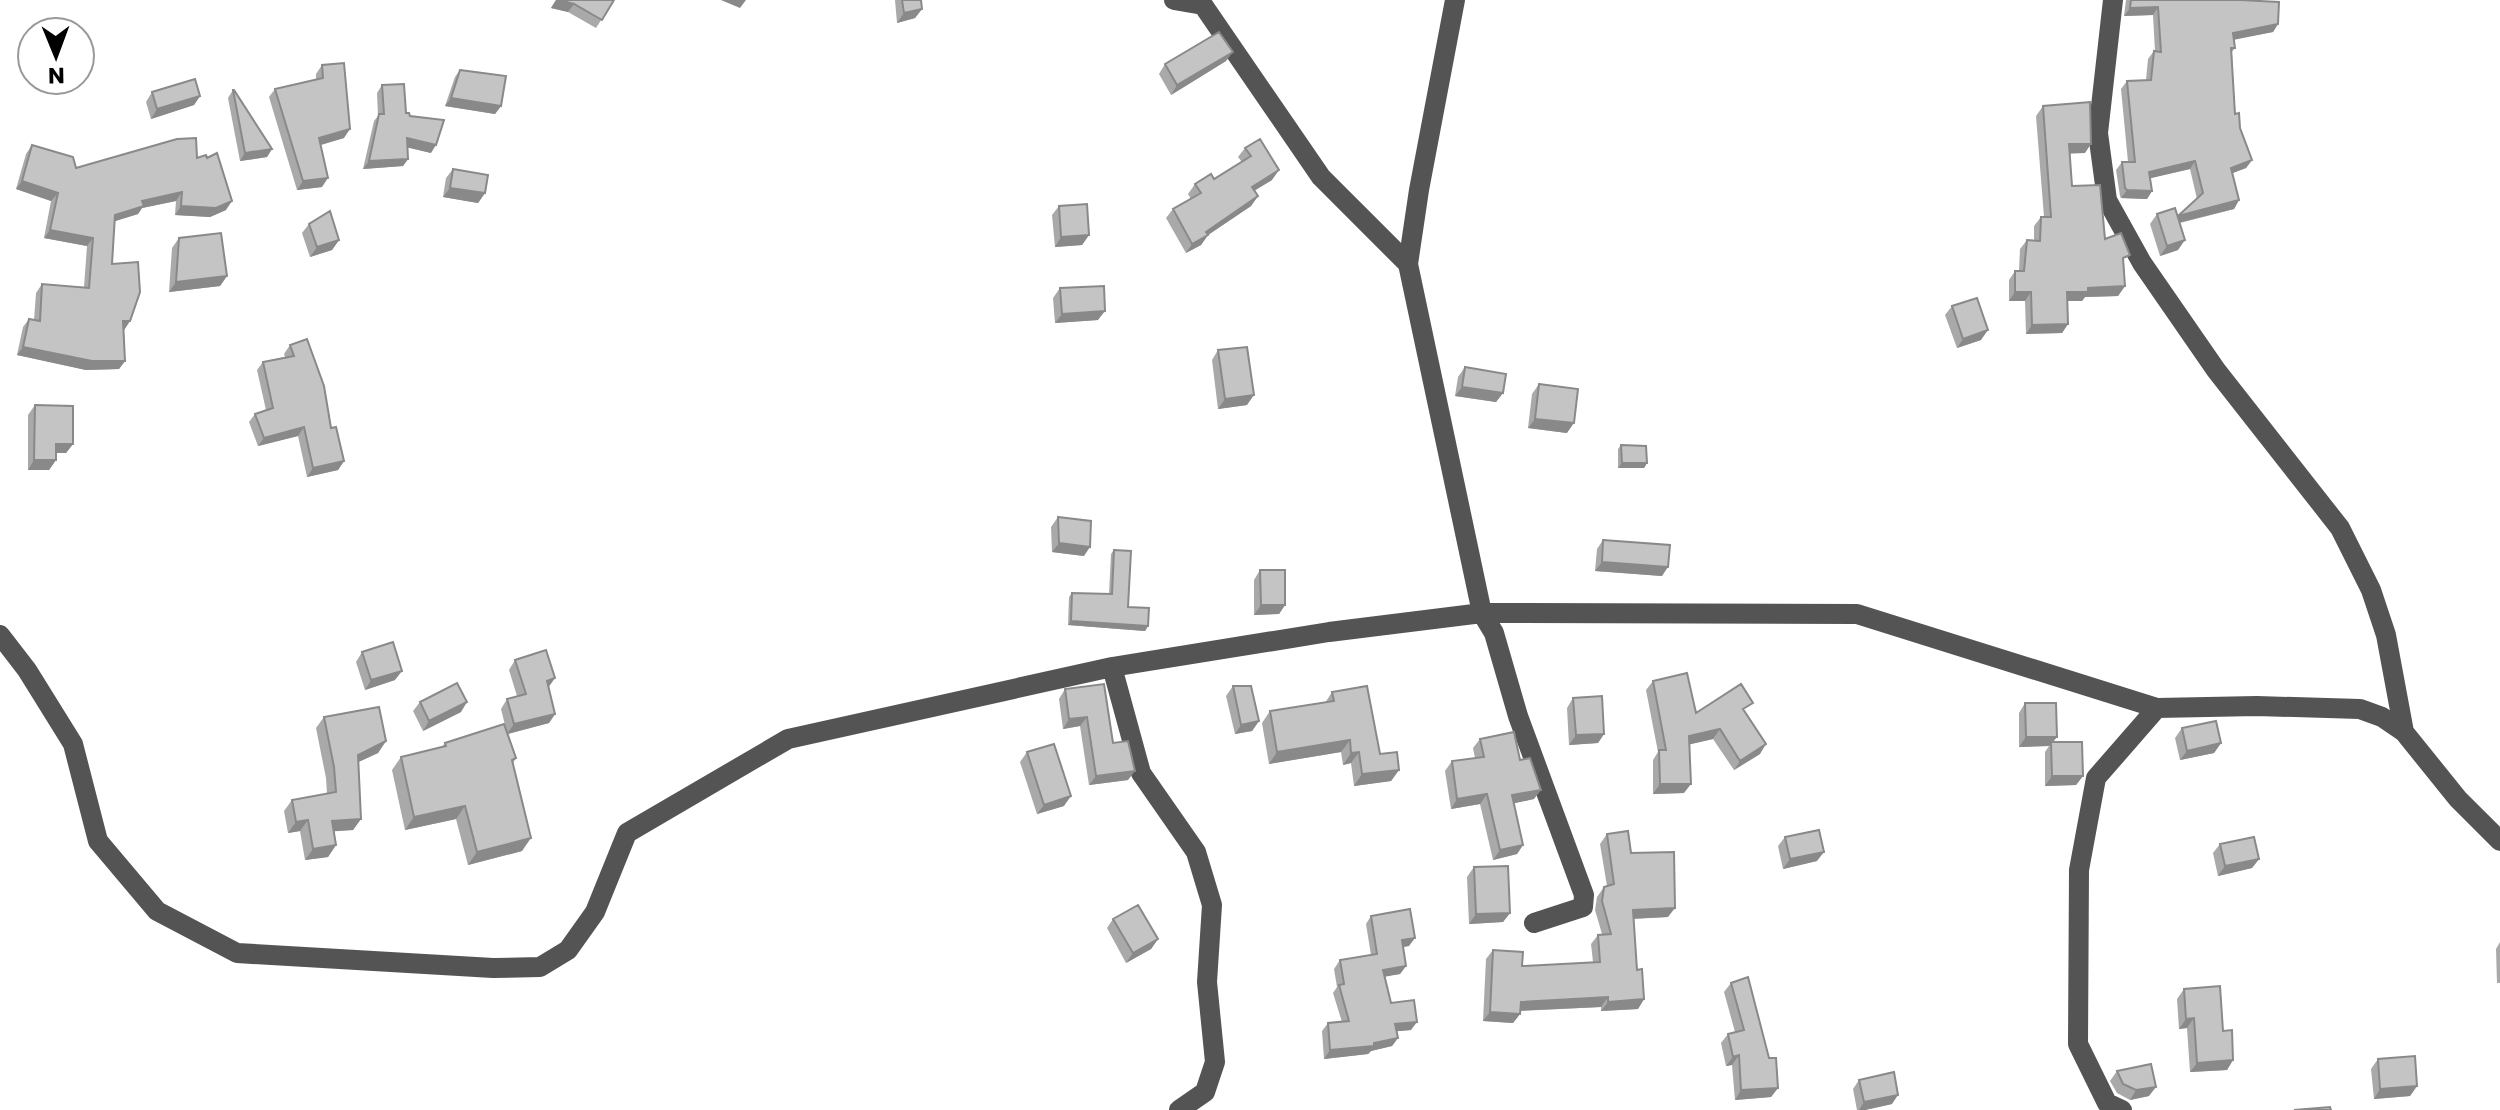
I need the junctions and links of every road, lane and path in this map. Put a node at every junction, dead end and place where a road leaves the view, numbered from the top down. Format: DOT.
graph roads {
  1 [pos="1174,0"];
  2 [pos="1455,0"];
  3 [pos="2113,0"];
  4 [pos="1408,264"];
  5 [pos="1482,613"];
  6 [pos="0,635"];
  7 [pos="1112,667"];
  8 [pos="2157,708"];
  9 [pos="2404,732"];
  10 [pos="2500,841"];
  11 [pos="1534,923"];
  12 [pos="1179,1110"];
  13 [pos="2122,1110"];
  1 -- 4 [label="street"];
  2 -- 4 [label="street"];
  3 -- 9 [label="street"];
  4 -- 5 [label="street"];
  5 -- 7 [label="street"];
  5 -- 8 [label="street"];
  5 -- 11 [label="street"];
  6 -- 7 [label="street"];
  7 -- 12 [label="street"];
  8 -- 9 [label="street"];
  8 -- 13 [label="street"];
  9 -- 10 [label="street"];
}
